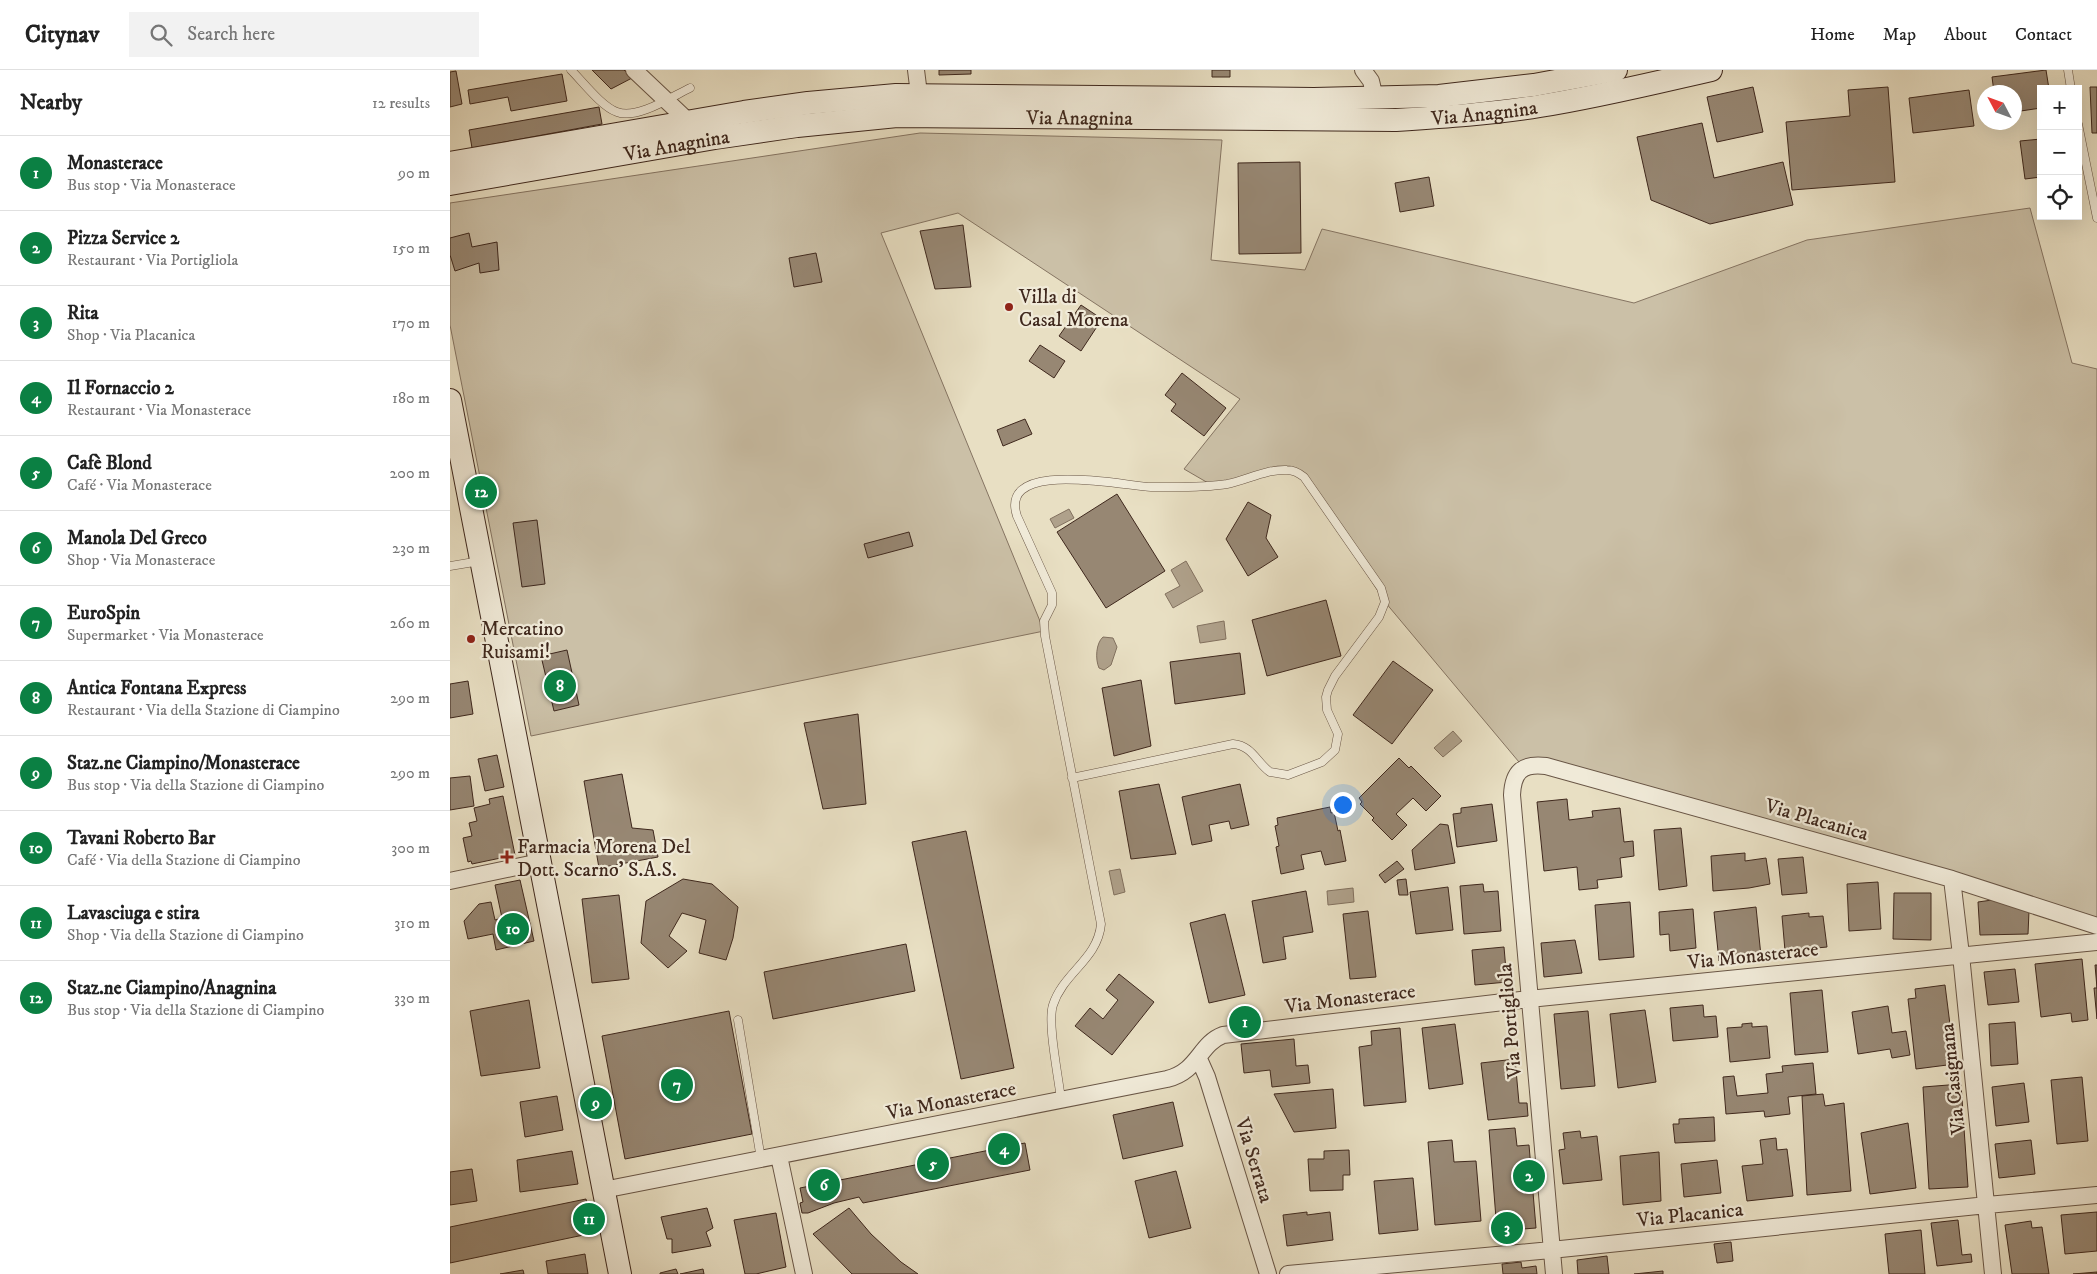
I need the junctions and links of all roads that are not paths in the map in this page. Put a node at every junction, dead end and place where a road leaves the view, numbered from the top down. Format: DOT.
graph roads {
  1 [pos="571,70"];
  2 [pos="634,70"];
  3 [pos="916,70"];
  4 [pos="1363,70"];
  5 [pos="1616,70"];
  6 [pos="1711,70"];
  7 [pos="2068,70"];
  8 [pos="2070,85"];
  9 [pos="690,88"];
  10 [pos="919,94"];
  11 [pos="1375,98"];
  12 [pos="665,100"];
  13 [pos="897,116"];
  14 [pos="688,121"];
  15 [pos="2079,130"];
  16 [pos="456,160"];
  17 [pos="450,184"];
  18 [pos="2097,218"];
  19 [pos="450,400"];
  20 [pos="453,431"];
  21 [pos="482,560"];
  22 [pos="450,566"];
  23 [pos="1524,768"];
  24 [pos="1072,778"];
  25 [pos="540,862"];
  26 [pos="1952,879"];
  27 [pos="450,881"];
  28 [pos="2097,926"];
  29 [pos="2097,942"];
  30 [pos="1961,955"];
  31 [pos="1529,999"];
  32 [pos="738,1020"];
  33 [pos="1199,1059"];
  34 [pos="1061,1100"];
  35 [pos="779,1156"];
  36 [pos="761,1159"];
  37 [pos="603,1190"];
  38 [pos="2097,1195"];
  39 [pos="1987,1205"];
  40 [pos="1551,1250"];
  41 [pos="620,1274"];
  42 [pos="804,1274"];
  43 [pos="1268,1274"];
  44 [pos="1288,1274"];
  45 [pos="1554,1274"];
  46 [pos="1993,1274"];
  1 -- 12 [label="lane"];
  2 -- 12 [label="street"];
  3 -- 10 [label="street"];
  4 -- 11 [label="street"];
  5 -- 11 [label="main road, Via Anagnina"];
  6 -- 13 [label="main road, Via Anagnina"];
  7 -- 8 [label="lane"];
  9 -- 12 [label="lane"];
  10 -- 11 [label="main road, Via Anagnina"];
  10 -- 13 [label="street"];
  10 -- 14 [label="main road, Via Anagnina"];
  12 -- 14 [label="street"];
  13 -- 17 [label="main road, Via Anagnina"];
  14 -- 16 [label="main road, Via Anagnina"];
  15 -- 18 [label="lane"];
  19 -- 20 [label="main road"];
  20 -- 21 [label="main road"];
  21 -- 22 [label="lane"];
  21 -- 25 [label="main road"];
  23 -- 26 [label="street, Via Placanica"];
  23 -- 31 [label="street, Via Portigliola"];
  24 -- 24 [label="lane"];
  24 -- 34 [label="lane"];
  25 -- 27 [label="street"];
  25 -- 37 [label="main road"];
  26 -- 28 [label="street, Via Placanica"];
  26 -- 30 [label="street, Via Casignana"];
  29 -- 30 [label="street, Via Monasterace"];
  30 -- 31 [label="street, Via Monasterace"];
  30 -- 39 [label="street, Via Casignana"];
  31 -- 33 [label="street, Via Monasterace"];
  31 -- 40 [label="street, Via Portigliola"];
  32 -- 36 [label="lane"];
  33 -- 34 [label="street, Via Monasterace"];
  33 -- 43 [label="street, Via Serrata"];
  34 -- 35 [label="street, Via Monasterace"];
  35 -- 36 [label="street, Via Monasterace"];
  35 -- 42 [label="street"];
  36 -- 37 [label="street, Via Monasterace"];
  37 -- 41 [label="main road"];
  38 -- 39 [label="street, Via Placanica"];
  39 -- 40 [label="street, Via Placanica"];
  39 -- 46 [label="street, Via Casignana"];
  40 -- 44 [label="street, Via Placanica"];
  40 -- 45 [label="street, Via Portigliola"];
}
